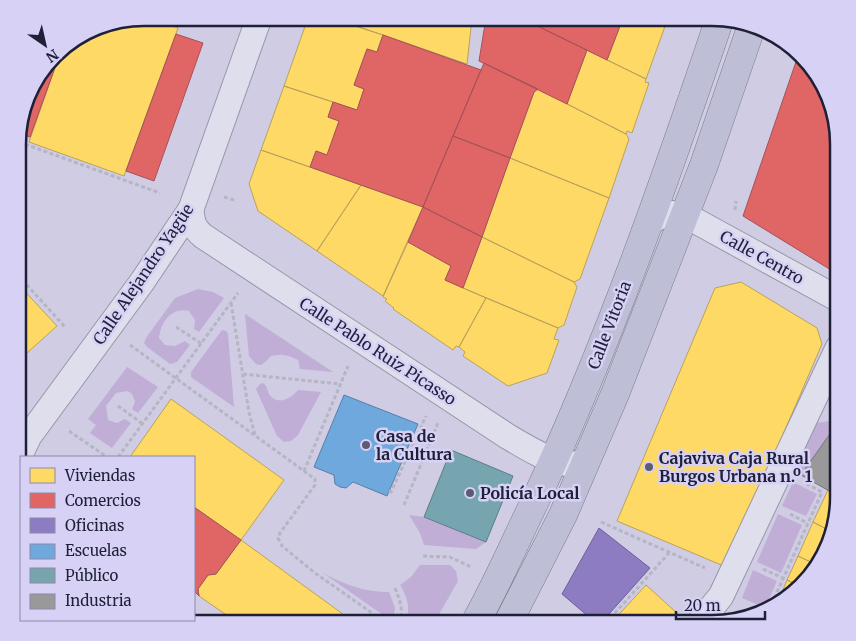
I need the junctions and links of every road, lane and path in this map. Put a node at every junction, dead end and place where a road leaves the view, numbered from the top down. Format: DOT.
graph roads {
  1 [pos="256,26"];
  2 [pos="717,27"];
  3 [pos="749,32"];
  4 [pos="26,145"];
  5 [pos="160,193"];
  6 [pos="191,209"];
  7 [pos="685,215"];
  8 [pos="648,224"];
  9 [pos="26,284"];
  10 [pos="238,293"];
  11 [pos="830,294"];
  12 [pos="231,302"];
  13 [pos="176,326"];
  14 [pos="65,327"];
  15 [pos="202,344"];
  16 [pos="130,345"];
  17 [pos="348,366"];
  18 [pos="829,366"];
  19 [pos="243,374"];
  20 [pos="176,379"];
  21 [pos="340,384"];
  22 [pos="118,406"];
  23 [pos="426,415"];
  24 [pos="438,422"];
  25 [pos="143,424"];
  26 [pos="69,431"];
  27 [pos="255,435"];
  28 [pos="27,441"];
  29 [pos="106,456"];
  30 [pos="119,456"];
  31 [pos="554,460"];
  32 [pos="587,460"];
  33 [pos="780,470"];
  34 [pos="304,471"];
  35 [pos="389,492"];
  36 [pos="404,504"];
  37 [pos="601,522"];
  38 [pos="669,553"];
  39 [pos="423,556"];
  40 [pos="476,570"];
  41 [pos="729,578"];
  42 [pos="395,588"];
  43 [pos="775,596"];
  44 [pos="370,614"];
  45 [pos="402,614"];
  46 [pos="480,615"];
  47 [pos="512,615"];
  48 [pos="614,615"];
  49 [pos="706,615"];
  1 -- 6 [label="street, Calle Alejandro Yagüe"];
  2 -- 8 [label="highway, Calle Vitoria"];
  3 -- 7 [label="highway, Calle Vitoria"];
  4 -- 5 [label="path"];
  6 -- 28 [label="street, Calle Alejandro Yagüe"];
  6 -- 31 [label="street, Calle Pablo Ruiz Picasso"];
  7 -- 8 [label="street"];
  7 -- 11 [label="street, Calle Centro"];
  7 -- 32 [label="highway, Calle Vitoria"];
  8 -- 31 [label="highway, Calle Vitoria"];
  9 -- 14 [label="path"];
  10 -- 12 [label="path"];
  12 -- 15 [label="path"];
  12 -- 19 [label="path"];
  13 -- 15 [label="path"];
  15 -- 20 [label="path"];
  16 -- 20 [label="path"];
  17 -- 21 [label="path"];
  18 -- 33 [label="street"];
  19 -- 21 [label="path"];
  19 -- 27 [label="path"];
  20 -- 25 [label="path"];
  20 -- 27 [label="path"];
  21 -- 34 [label="path"];
  22 -- 25 [label="path"];
  23 -- 35 [label="path"];
  24 -- 36 [label="path"];
  25 -- 30 [label="path"];
  26 -- 29 [label="path"];
  27 -- 34 [label="path"];
  31 -- 32 [label="street, Calle Pablo Ruiz Picasso"];
  31 -- 46 [label="highway, Calle Vitoria"];
  32 -- 47 [label="highway, Calle Vitoria"];
  33 -- 41 [label="street"];
  33 -- 43 [label="path"];
  34 -- 44 [label="path"];
  37 -- 38 [label="path"];
  38 -- 41 [label="path"];
  38 -- 48 [label="path"];
  39 -- 40 [label="path"];
  41 -- 49 [label="street"];
  42 -- 45 [label="path"];
}
